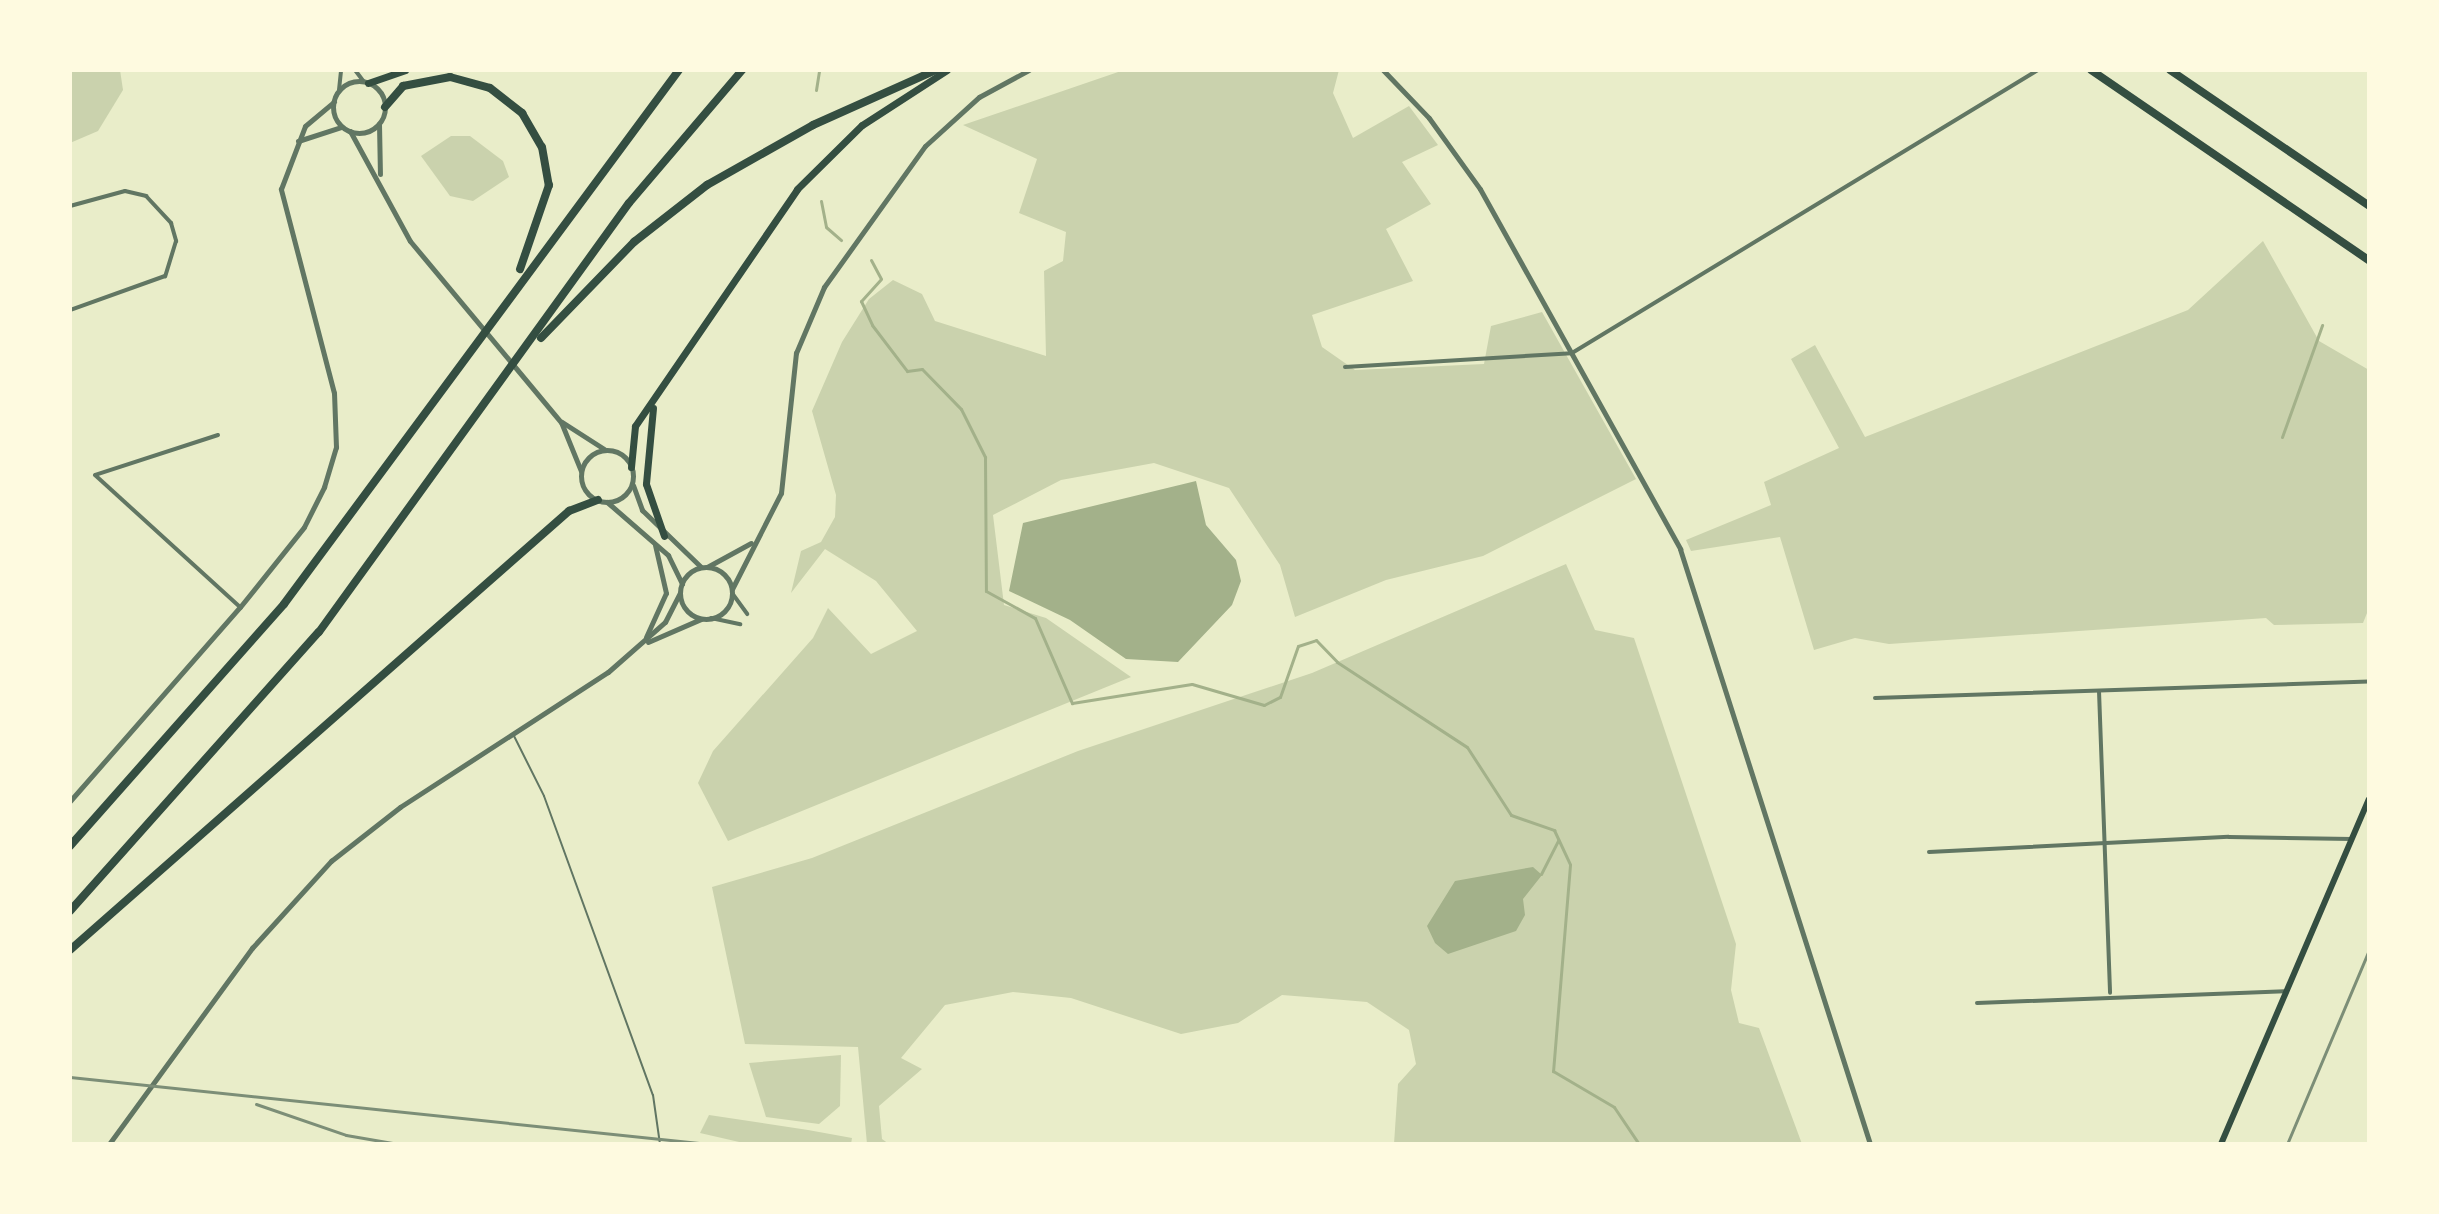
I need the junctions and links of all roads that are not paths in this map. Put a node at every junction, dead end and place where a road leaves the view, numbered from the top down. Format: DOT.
graph roads {
  1 [pos="341,70"];
  2 [pos="355,70"];
  3 [pos="405,70"];
  4 [pos="679,70"];
  5 [pos="742,70"];
  6 [pos="936,70"];
  7 [pos="947,70"];
  8 [pos="1029,70"];
  9 [pos="1383,70"];
  10 [pos="2038,70"];
  11 [pos="2170,70"];
  12 [pos="2092,71"];
  13 [pos="366,82"];
  14 [pos="339,90"];
  15 [pos="334,102"];
  16 [pos="385,107"];
  17 [pos="379,124"];
  18 [pos="342,127"];
  19 [pos="350,131"];
  20 [pos="298,141"];
  21 [pos="380,175"];
  22 [pos="70,206"];
  23 [pos="2369,206"];
  24 [pos="2369,260"];
  25 [pos="511,288"];
  26 [pos="70,310"];
  27 [pos="1572,353"];
  28 [pos="519,362"];
  29 [pos="1345,367"];
  30 [pos="655,402"];
  31 [pos="561,422"];
  32 [pos="218,435"];
  33 [pos="607,450"];
  34 [pos="631,467"];
  35 [pos="581,471"];
  36 [pos="632,480"];
  37 [pos="602,501"];
  38 [pos="664,536"];
  39 [pos="653,541"];
  40 [pos="753,541"];
  41 [pos="704,567"];
  42 [pos="682,584"];
  43 [pos="732,591"];
  44 [pos="680,593"];
  45 [pos="240,607"];
  46 [pos="747,614"];
  47 [pos="702,618"];
  48 [pos="711,618"];
  49 [pos="740,624"];
  50 [pos="642,645"];
  51 [pos="2369,682"];
  52 [pos="2099,691"];
  53 [pos="1875,698"];
  54 [pos="513,735"];
  55 [pos="2369,799"];
  56 [pos="70,801"];
  57 [pos="2352,839"];
  58 [pos="2104,841"];
  59 [pos="70,846"];
  60 [pos="1929,852"];
  61 [pos="70,911"];
  62 [pos="70,950"];
  63 [pos="2285,991"];
  64 [pos="2110,993"];
  65 [pos="1977,1003"];
  66 [pos="109,1144"];
  67 [pos="660,1144"];
  68 [pos="1870,1144"];
  69 [pos="2221,1144"];
  1 -- 14 [label="street"];
  2 -- 13 [label="street"];
  3 -- 13 [label="highway"];
  4 -- 25 [label="highway"];
  5 -- 28 [label="highway"];
  6 -- 28 [label="highway"];
  7 -- 30 [label="highway"];
  8 -- 40 [label="street"];
  9 -- 27 [label="street"];
  10 -- 27 [label="street"];
  11 -- 23 [label="highway"];
  12 -- 24 [label="highway"];
  13 -- 14 [label="street"];
  13 -- 16 [label="street"];
  14 -- 15 [label="street"];
  15 -- 18 [label="street"];
  15 -- 20 [label="street"];
  16 -- 17 [label="street"];
  16 -- 25 [label="highway"];
  17 -- 19 [label="street"];
  17 -- 21 [label="street"];
  18 -- 19 [label="street"];
  18 -- 20 [label="street"];
  19 -- 21 [label="street"];
  20 -- 45 [label="street"];
  21 -- 31 [label="street"];
  22 -- 26 [label="street"];
  25 -- 59 [label="highway"];
  27 -- 29 [label="street"];
  27 -- 68 [label="street"];
  28 -- 61 [label="highway"];
  30 -- 34 [label="highway"];
  30 -- 38 [label="highway"];
  31 -- 33 [label="street"];
  31 -- 35 [label="street"];
  32 -- 45 [label="street"];
  33 -- 34 [label="street"];
  33 -- 35 [label="street"];
  34 -- 36 [label="street"];
  35 -- 37 [label="street"];
  36 -- 37 [label="street"];
  36 -- 38 [label="street"];
  37 -- 39 [label="street"];
  37 -- 62 [label="highway"];
  38 -- 41 [label="street"];
  39 -- 42 [label="street"];
  39 -- 50 [label="street"];
  40 -- 41 [label="street"];
  40 -- 43 [label="street"];
  41 -- 42 [label="street"];
  41 -- 43 [label="street"];
  42 -- 44 [label="street"];
  43 -- 46 [label="street"];
  43 -- 48 [label="street"];
  44 -- 47 [label="street"];
  44 -- 50 [label="street"];
  45 -- 56 [label="street"];
  47 -- 48 [label="street"];
  47 -- 50 [label="street"];
  48 -- 49 [label="street"];
  50 -- 54 [label="street"];
  51 -- 52 [label="street"];
  52 -- 53 [label="street"];
  52 -- 58 [label="street"];
  54 -- 66 [label="street"];
  54 -- 67 [label="lane"];
  55 -- 57 [label="main road"];
  57 -- 58 [label="street"];
  57 -- 63 [label="main road"];
  58 -- 60 [label="street"];
  58 -- 64 [label="street"];
  63 -- 64 [label="street"];
  63 -- 69 [label="main road"];
  64 -- 65 [label="street"];
}
